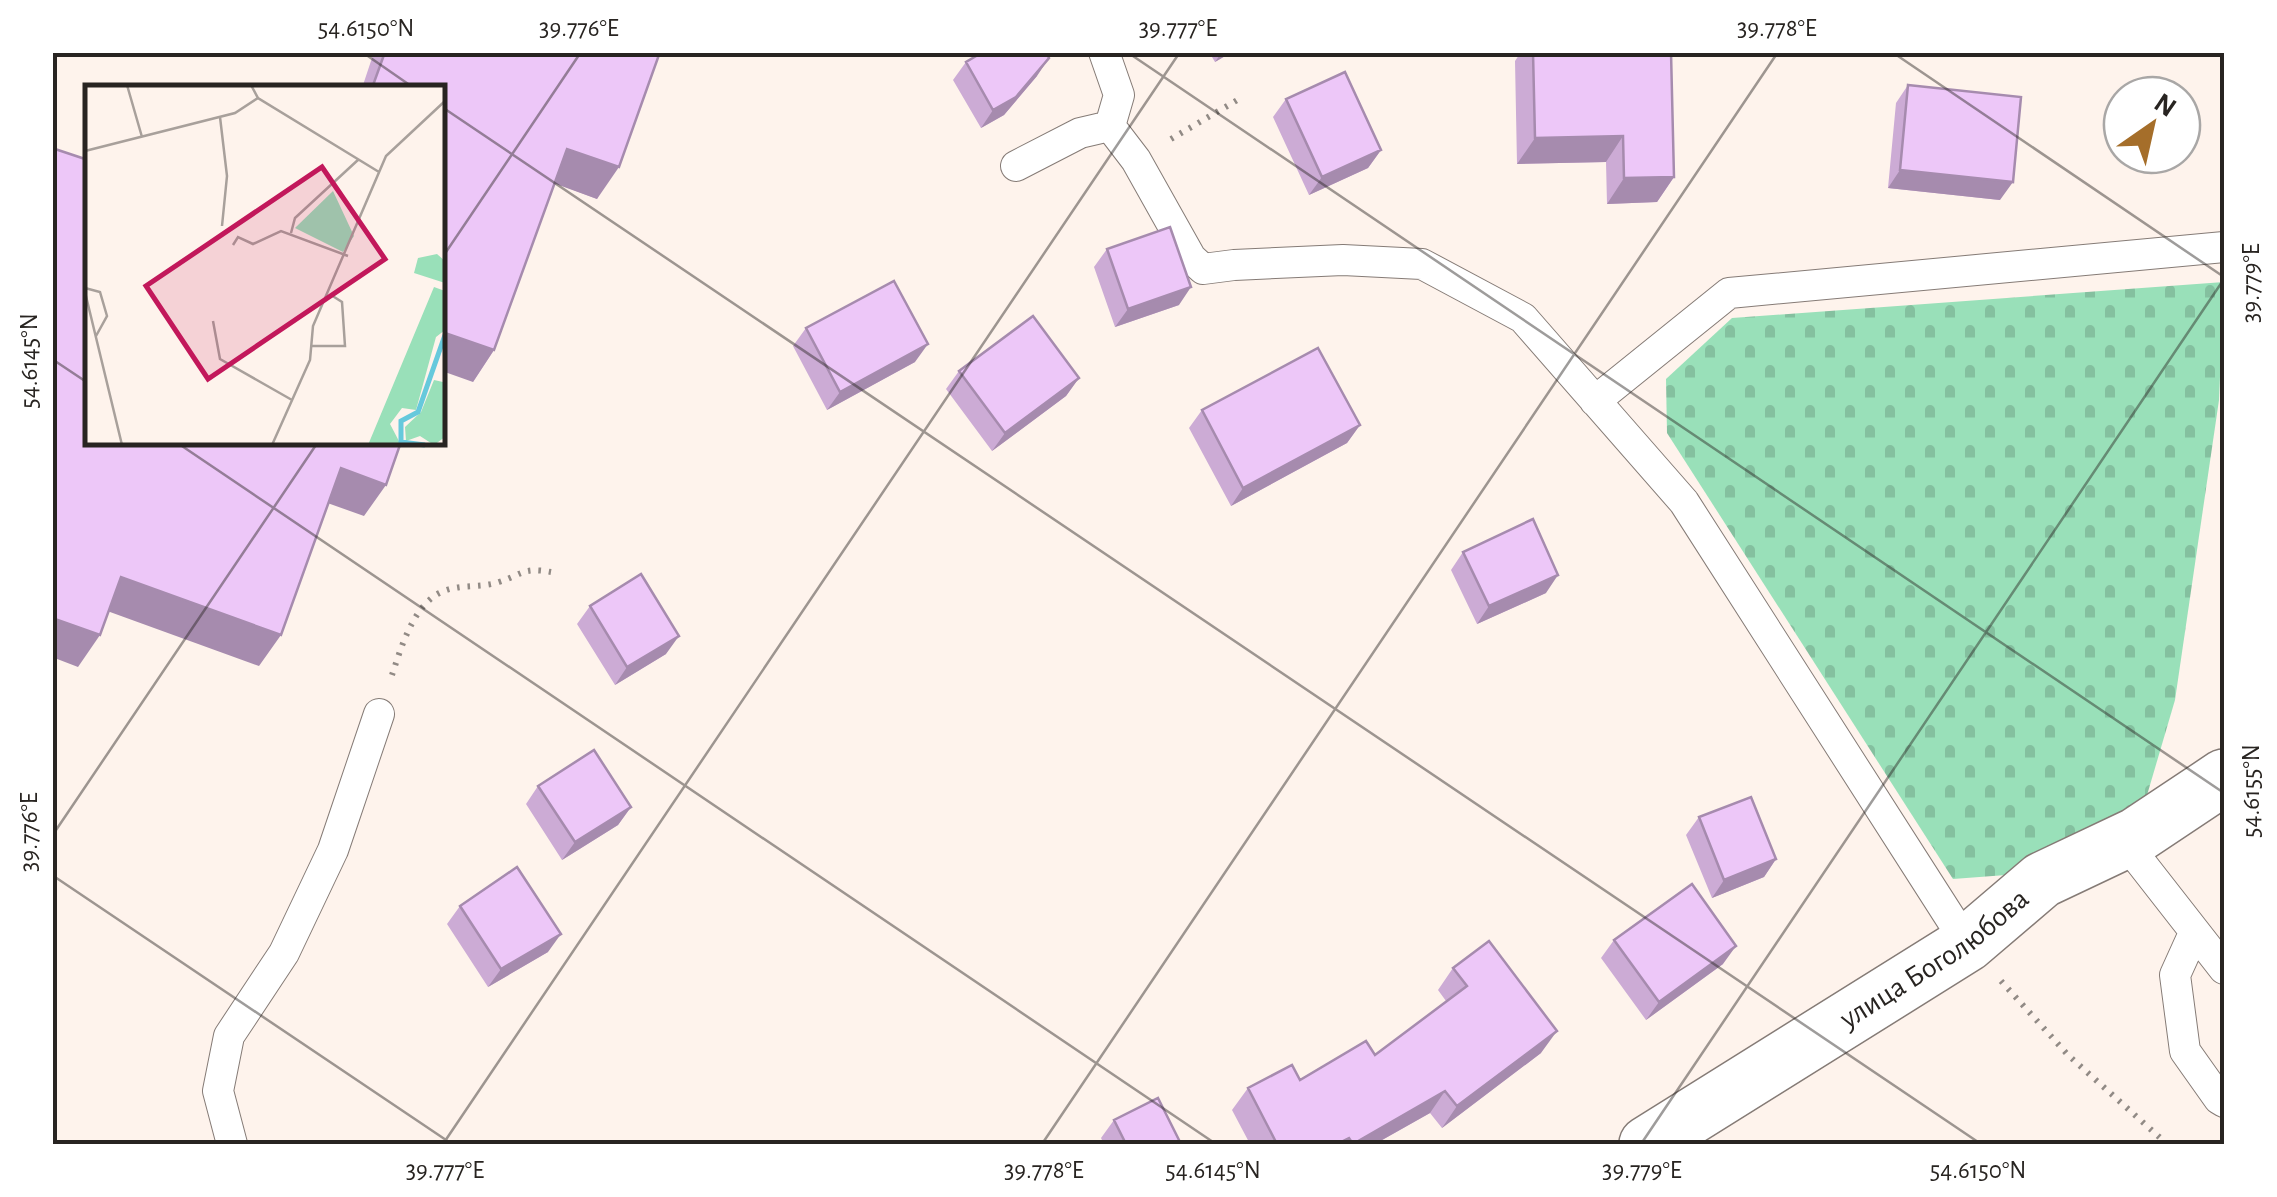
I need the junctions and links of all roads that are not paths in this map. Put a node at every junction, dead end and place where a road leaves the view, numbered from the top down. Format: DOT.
graph roads {
  1 [pos="1104,52"];
  2 [pos="1110,126"];
  3 [pos="1016,166"];
  4 [pos="2224,248"];
  5 [pos="1595,401"];
  6 [pos="380,714"];
  7 [pos="2224,777"];
  8 [pos="2124,840"];
  9 [pos="2194,933"];
  10 [pos="1967,944"];
  11 [pos="2224,969"];
  12 [pos="2224,1102"];
  13 [pos="232,1144"];
  14 [pos="1647,1144"];
  1 -- 2 [label="lane"];
  2 -- 3 [label="lane"];
  2 -- 5 [label="lane"];
  4 -- 5 [label="lane"];
  5 -- 10 [label="lane"];
  6 -- 13 [label="lane"];
  7 -- 8 [label="street, улица Боголюбова"];
  8 -- 9 [label="lane"];
  8 -- 10 [label="street, улица Боголюбова"];
  9 -- 11 [label="lane"];
  9 -- 12 [label="lane"];
  10 -- 14 [label="street, улица Боголюбова"];
}
